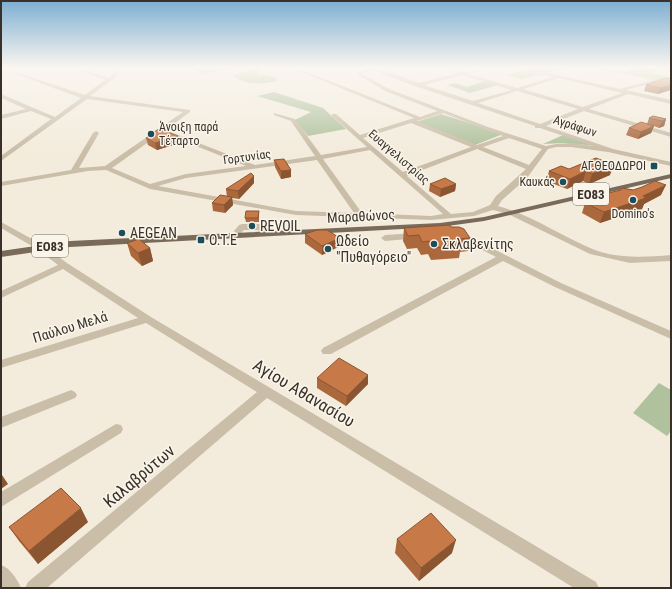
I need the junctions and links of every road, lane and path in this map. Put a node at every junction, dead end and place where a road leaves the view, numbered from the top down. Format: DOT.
graph roads {
  1 [pos="79,94"];
  2 [pos="89,94"];
  3 [pos="360,94"];
  4 [pos="398,94"];
  5 [pos="446,94"];
  6 [pos="502,94"];
  7 [pos="533,94"];
  8 [pos="621,94"];
  9 [pos="639,94"];
  10 [pos="2,96"];
  11 [pos="86,97"];
  12 [pos="671,102"];
  13 [pos="472,103"];
  14 [pos="453,107"];
  15 [pos="31,109"];
  16 [pos="583,109"];
  17 [pos="443,111"];
  18 [pos="276,114"];
  19 [pos="334,115"];
  20 [pos="1,117"];
  21 [pos="55,119"];
  22 [pos="421,119"];
  23 [pos="412,121"];
  24 [pos="539,126"];
  25 [pos="532,128"];
  26 [pos="671,130"];
  27 [pos="161,132"];
  28 [pos="523,132"];
  29 [pos="96,133"];
  30 [pos="668,134"];
  31 [pos="511,135"];
  32 [pos="359,137"];
  33 [pos="476,147"];
  34 [pos="372,148"];
  35 [pos="546,148"];
  36 [pos="611,150"];
  37 [pos="319,157"];
  38 [pos="1,159"];
  39 [pos="671,164"];
  40 [pos="256,167"];
  41 [pos="107,168"];
  42 [pos="529,168"];
  43 [pos="74,171"];
  44 [pos="402,175"];
  45 [pos="671,176"];
  46 [pos="1,184"];
  47 [pos="150,187"];
  48 [pos="493,206"];
  49 [pos="511,212"];
  50 [pos="360,216"];
  51 [pos="449,216"];
  52 [pos="1,224"];
  53 [pos="440,225"];
  54 [pos="263,230"];
  55 [pos="238,231"];
  56 [pos="454,232"];
  57 [pos="385,238"];
  58 [pos="40,247"];
  59 [pos="1,254"];
  60 [pos="503,257"];
  61 [pos="671,258"];
  62 [pos="64,265"];
  63 [pos="1,295"];
  64 [pos="147,319"];
  65 [pos="671,335"];
  66 [pos="327,351"];
  67 [pos="1,364"];
  68 [pos="267,391"];
  69 [pos="71,395"];
  70 [pos="1,424"];
  71 [pos="116,428"];
  72 [pos="1,500"];
  73 [pos="1,573"];
  74 [pos="12,588"];
  75 [pos="34,588"];
  76 [pos="590,588"];
  1 -- 11 [label="street"];
  2 -- 11 [label="street"];
  3 -- 22 [label="street"];
  4 -- 17 [label="street"];
  5 -- 13 [label="street, Αγράφων"];
  6 -- 13 [label="street"];
  7 -- 16 [label="street"];
  8 -- 16 [label="street"];
  9 -- 12 [label="street"];
  10 -- 15 [label="street"];
  11 -- 21 [label="street"];
  11 -- 27 [label="street"];
  13 -- 24 [label="street, Αγράφων"];
  14 -- 17 [label="street"];
  15 -- 20 [label="street"];
  15 -- 21 [label="street"];
  16 -- 24 [label="street"];
  16 -- 30 [label="street"];
  17 -- 22 [label="street"];
  17 -- 31 [label="street"];
  18 -- 37 [label="street"];
  19 -- 32 [label="street, Ευαγγελιστρίας"];
  21 -- 38 [label="street"];
  22 -- 23 [label="street"];
  23 -- 32 [label="street"];
  23 -- 33 [label="street"];
  24 -- 25 [label="street"];
  24 -- 36 [label="street, Αγράφων"];
  26 -- 30 [label="street"];
  27 -- 40 [label="street"];
  27 -- 41 [label="street"];
  28 -- 31 [label="street"];
  29 -- 43 [label="street"];
  31 -- 33 [label="street"];
  31 -- 35 [label="street"];
  32 -- 34 [label="street, Ευαγγελιστρίας"];
  33 -- 42 [label="street"];
  33 -- 44 [label="street"];
  34 -- 37 [label="street, Γορτυνίας"];
  34 -- 44 [label="street, Ευαγγελιστρίας"];
  35 -- 36 [label="street"];
  35 -- 42 [label="street"];
  36 -- 39 [label="street"];
  37 -- 40 [label="street, Γορτυνίας"];
  37 -- 50 [label="street"];
  40 -- 47 [label="street, Γορτυνίας"];
  41 -- 43 [label="street"];
  41 -- 47 [label="street"];
  42 -- 48 [label="street"];
  43 -- 46 [label="street"];
  44 -- 51 [label="street, Ευαγγελιστρίας"];
  45 -- 49 [label="main road, Μαραθώνος / ΕΟ83"];
  47 -- 50 [label="street"];
  48 -- 49 [label="street"];
  48 -- 51 [label="street"];
  49 -- 53 [label="main road, Μαραθώνος / ΕΟ83"];
  49 -- 61 [label="street"];
  50 -- 51 [label="street"];
  52 -- 58 [label="street, Αγίου Αθανασίου"];
  53 -- 56 [label="street"];
  53 -- 58 [label="main road, Μαραθώνος / ΕΟ83"];
  54 -- 55 [label="street"];
  56 -- 57 [label="street"];
  56 -- 60 [label="street"];
  58 -- 59 [label="main road, Μαραθώνος / ΕΟ83"];
  58 -- 62 [label="street, Αγίου Αθανασίου"];
  60 -- 65 [label="street"];
  60 -- 66 [label="street"];
  62 -- 63 [label="street"];
  62 -- 64 [label="street, Αγίου Αθανασίου"];
  64 -- 67 [label="street, Παύλου Μελά"];
  64 -- 68 [label="street, Αγίου Αθανασίου"];
  68 -- 75 [label="street, Καλαβρύτων"];
  68 -- 76 [label="street, Αγίου Αθανασίου"];
  69 -- 70 [label="street"];
  71 -- 72 [label="street"];
  73 -- 74 [label="street"];
}
